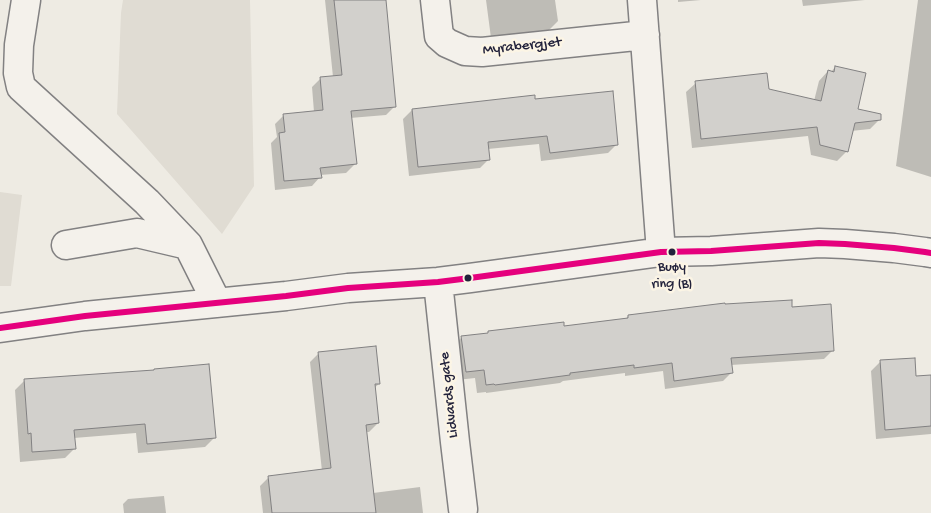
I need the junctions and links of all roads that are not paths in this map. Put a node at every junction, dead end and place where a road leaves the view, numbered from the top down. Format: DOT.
graph roads {
  1 [pos="26,0"];
  2 [pos="435,0"];
  3 [pos="642,0"];
  4 [pos="645,35"];
  5 [pos="66,245"];
  6 [pos="188,245"];
  7 [pos="661,252"];
  8 [pos="931,254"];
  9 [pos="438,282"];
  10 [pos="217,303"];
  11 [pos="0,328"];
  12 [pos="463,509"];
  1 -- 6 [label="street"];
  2 -- 4 [label="street, Myrabergjet"];
  3 -- 4 [label="street"];
  4 -- 7 [label="street"];
  5 -- 6 [label="street"];
  6 -- 10 [label="street"];
  7 -- 8 [label="street"];
  7 -- 9 [label="street"];
  9 -- 10 [label="street"];
  9 -- 12 [label="street, Lidvards gate"];
  10 -- 11 [label="street"];
}
